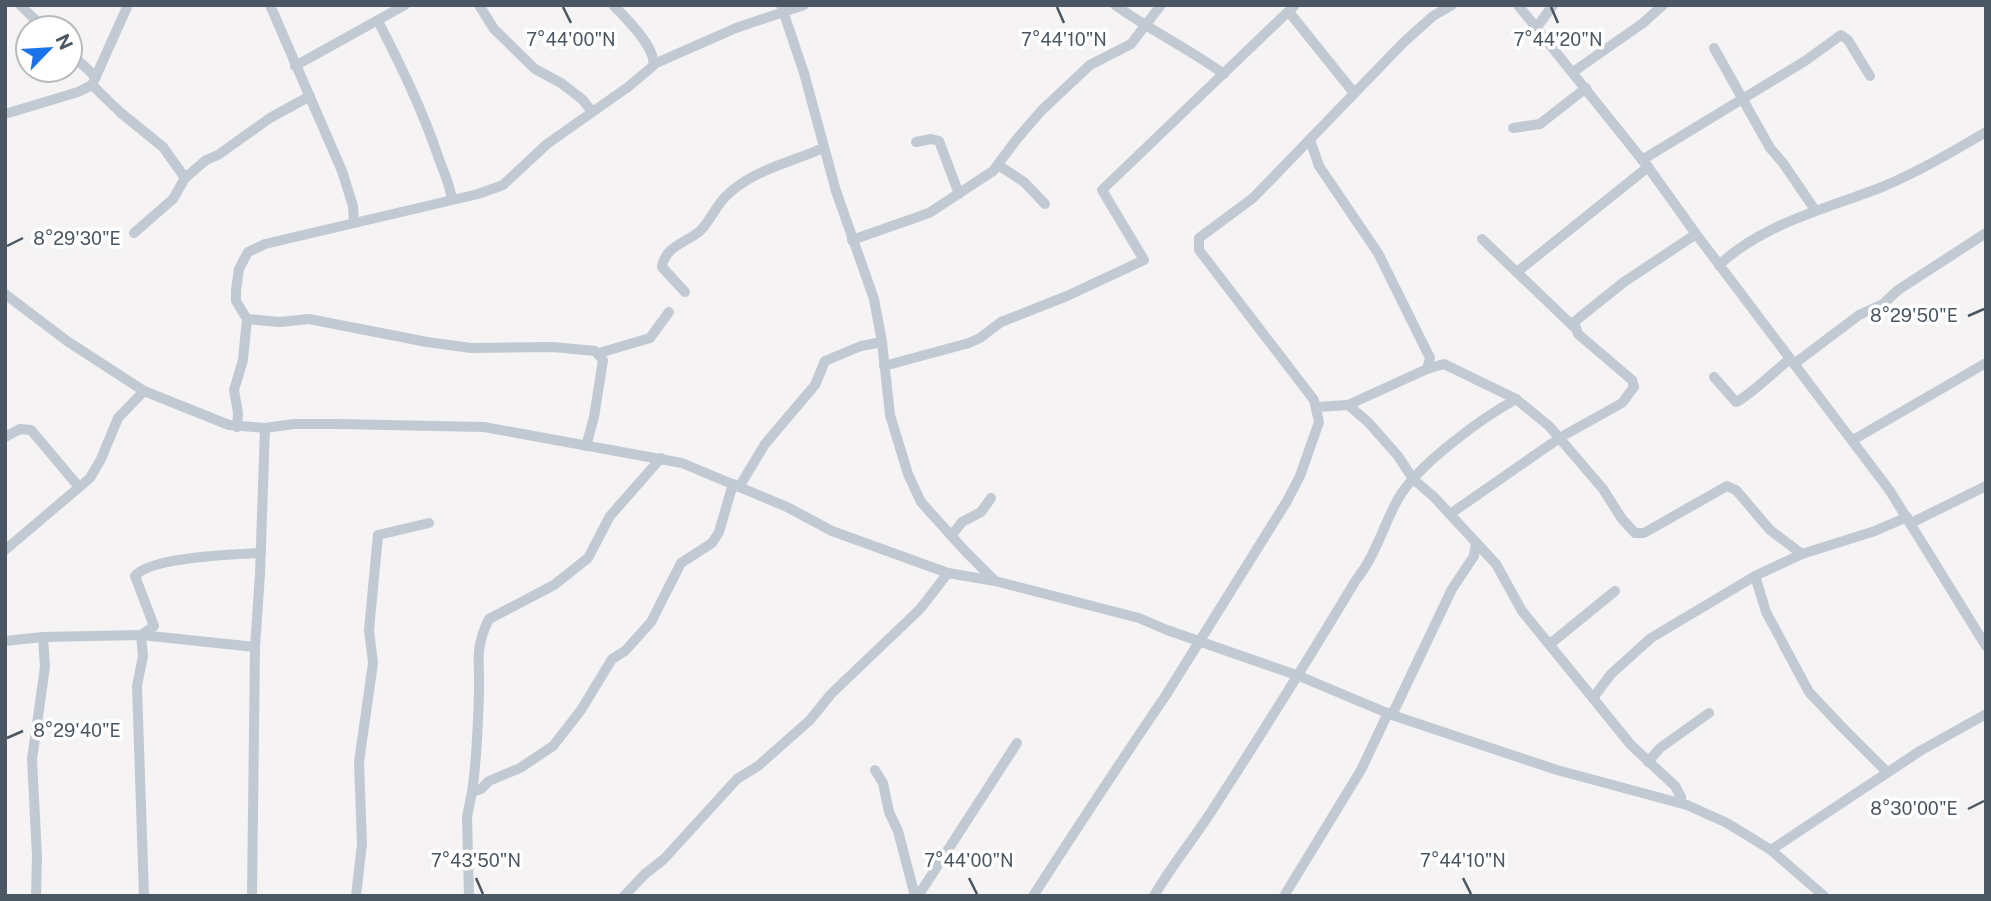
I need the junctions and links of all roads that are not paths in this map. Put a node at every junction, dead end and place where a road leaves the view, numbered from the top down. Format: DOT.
graph roads {
  1 [pos="128,5"];
  2 [pos="270,5"];
  3 [pos="405,5"];
  4 [pos="479,5"];
  5 [pos="613,5"];
  6 [pos="804,5"];
  7 [pos="1115,5"];
  8 [pos="1161,5"];
  9 [pos="1452,5"];
  10 [pos="1518,5"];
  11 [pos="1553,5"];
  12 [pos="1663,5"];
  13 [pos="1292,8"];
  14 [pos="783,9"];
  15 [pos="379,21"];
  16 [pos="1146,27"];
  17 [pos="1537,27"];
  18 [pos="1714,48"];
  19 [pos="654,64"];
  20 [pos="295,66"];
  21 [pos="84,68"];
  22 [pos="1573,72"];
  23 [pos="1224,74"];
  24 [pos="1870,76"];
  25 [pos="94,81"];
  26 [pos="1586,88"];
  27 [pos="1354,93"];
  28 [pos="310,96"];
  29 [pos="1742,100"];
  30 [pos="593,112"];
  31 [pos="5,114"];
  32 [pos="1513,128"];
  33 [pos="1986,131"];
  34 [pos="1310,139"];
  35 [pos="916,142"];
  36 [pos="823,148"];
  37 [pos="1645,163"];
  38 [pos="998,166"];
  39 [pos="185,178"];
  40 [pos="959,194"];
  41 [pos="452,200"];
  42 [pos="1045,204"];
  43 [pos="1815,210"];
  44 [pos="354,223"];
  45 [pos="134,233"];
  46 [pos="1986,233"];
  47 [pos="1696,234"];
  48 [pos="1482,239"];
  49 [pos="852,240"];
  50 [pos="1719,265"];
  51 [pos="1517,272"];
  52 [pos="685,292"];
  53 [pos="5,294"];
  54 [pos="669,312"];
  55 [pos="247,319"];
  56 [pos="1574,327"];
  57 [pos="881,336"];
  58 [pos="599,354"];
  59 [pos="1792,361"];
  60 [pos="1429,363"];
  61 [pos="1986,363"];
  62 [pos="884,366"];
  63 [pos="1714,377"];
  64 [pos="144,391"];
  65 [pos="1516,399"];
  66 [pos="1348,405"];
  67 [pos="1317,407"];
  68 [pos="237,427"];
  69 [pos="265,428"];
  70 [pos="5,437"];
  71 [pos="1561,437"];
  72 [pos="1853,440"];
  73 [pos="586,446"];
  74 [pos="661,458"];
  75 [pos="1413,479"];
  76 [pos="736,486"];
  77 [pos="1986,486"];
  78 [pos="79,487"];
  79 [pos="991,498"];
  80 [pos="1450,514"];
  81 [pos="1909,520"];
  82 [pos="429,523"];
  83 [pos="952,536"];
  84 [pos="5,550"];
  85 [pos="965,551"];
  86 [pos="261,553"];
  87 [pos="1480,554"];
  88 [pos="1802,554"];
  89 [pos="953,573"];
  90 [pos="1755,576"];
  91 [pos="995,580"];
  92 [pos="1615,591"];
  93 [pos="141,635"];
  94 [pos="43,637"];
  95 [pos="5,641"];
  96 [pos="1201,642"];
  97 [pos="1550,644"];
  98 [pos="1986,646"];
  99 [pos="255,647"];
  100 [pos="1298,676"];
  101 [pos="1593,698"];
  102 [pos="1709,713"];
  103 [pos="1390,714"];
  104 [pos="1986,714"];
  105 [pos="1017,743"];
  106 [pos="1648,762"];
  107 [pos="875,769"];
  108 [pos="1887,772"];
  109 [pos="472,792"];
  110 [pos="1681,803"];
  111 [pos="1772,850"];
  112 [pos="36,896"];
  113 [pos="144,896"];
  114 [pos="252,896"];
  115 [pos="356,896"];
  116 [pos="469,896"];
  117 [pos="624,896"];
  118 [pos="917,896"];
  119 [pos="1033,896"];
  120 [pos="1154,896"];
  121 [pos="1284,896"];
  122 [pos="1825,896"];
  1 -- 25 [label="street"];
  2 -- 20 [label="street"];
  3 -- 15 [label="street"];
  4 -- 30 [label="street"];
  5 -- 19 [label="street"];
  6 -- 14 [label="street"];
  7 -- 16 [label="street"];
  8 -- 16 [label="street"];
  9 -- 27 [label="street"];
  10 -- 17 [label="street"];
  11 -- 17 [label="street"];
  12 -- 22 [label="street"];
  13 -- 23 [label="street"];
  13 -- 27 [label="street"];
  14 -- 19 [label="street"];
  14 -- 36 [label="street"];
  15 -- 20 [label="street"];
  15 -- 41 [label="street"];
  16 -- 23 [label="street"];
  16 -- 38 [label="street"];
  17 -- 22 [label="street"];
  18 -- 29 [label="street"];
  19 -- 30 [label="street"];
  20 -- 28 [label="street"];
  21 -- 25 [label="street"];
  22 -- 26 [label="street"];
  23 -- 62 [label="street"];
  24 -- 29 [label="street"];
  25 -- 31 [label="street"];
  25 -- 39 [label="street"];
  26 -- 32 [label="street"];
  26 -- 37 [label="street"];
  27 -- 34 [label="street"];
  28 -- 39 [label="street"];
  28 -- 44 [label="street"];
  29 -- 37 [label="street"];
  29 -- 43 [label="street"];
  30 -- 41 [label="street"];
  33 -- 43 [label="street"];
  34 -- 60 [label="street"];
  34 -- 67 [label="street"];
  35 -- 40 [label="street"];
  36 -- 49 [label="street"];
  36 -- 52 [label="street"];
  37 -- 47 [label="street"];
  37 -- 51 [label="street"];
  38 -- 40 [label="street"];
  38 -- 42 [label="street"];
  39 -- 45 [label="street"];
  40 -- 49 [label="street"];
  41 -- 44 [label="street"];
  43 -- 50 [label="street"];
  44 -- 55 [label="street"];
  46 -- 59 [label="street"];
  47 -- 50 [label="street"];
  47 -- 56 [label="street"];
  48 -- 51 [label="street"];
  49 -- 57 [label="street"];
  50 -- 59 [label="street"];
  51 -- 56 [label="street"];
  53 -- 64 [label="street"];
  54 -- 58 [label="street"];
  55 -- 58 [label="street"];
  55 -- 68 [label="street"];
  56 -- 71 [label="street"];
  57 -- 62 [label="street"];
  57 -- 76 [label="street"];
  58 -- 73 [label="street"];
  59 -- 63 [label="street"];
  59 -- 72 [label="street"];
  60 -- 65 [label="street"];
  60 -- 66 [label="street"];
  61 -- 72 [label="street"];
  62 -- 83 [label="street"];
  64 -- 68 [label="street"];
  64 -- 78 [label="street"];
  65 -- 71 [label="street"];
  65 -- 75 [label="street"];
  66 -- 67 [label="street"];
  66 -- 75 [label="street"];
  67 -- 96 [label="street"];
  68 -- 69 [label="street"];
  69 -- 73 [label="street"];
  69 -- 86 [label="street"];
  70 -- 78 [label="street"];
  71 -- 80 [label="street"];
  71 -- 88 [label="street"];
  72 -- 81 [label="street"];
  73 -- 74 [label="street"];
  74 -- 76 [label="street"];
  74 -- 109 [label="street"];
  75 -- 80 [label="street"];
  75 -- 100 [label="street"];
  76 -- 89 [label="street"];
  76 -- 109 [label="street"];
  77 -- 81 [label="street"];
  78 -- 84 [label="street"];
  79 -- 83 [label="street"];
  80 -- 87 [label="street"];
  81 -- 88 [label="street"];
  81 -- 98 [label="street"];
  82 -- 115 [label="street"];
  83 -- 85 [label="street"];
  85 -- 89 [label="street"];
  85 -- 91 [label="street"];
  86 -- 93 [label="street"];
  86 -- 99 [label="street"];
  87 -- 97 [label="street"];
  87 -- 103 [label="street"];
  88 -- 90 [label="street"];
  89 -- 91 [label="street"];
  89 -- 117 [label="street"];
  90 -- 101 [label="street"];
  90 -- 108 [label="street"];
  91 -- 96 [label="street"];
  92 -- 97 [label="street"];
  93 -- 94 [label="street"];
  93 -- 99 [label="street"];
  93 -- 113 [label="street"];
  94 -- 95 [label="street"];
  94 -- 112 [label="street"];
  96 -- 100 [label="street"];
  96 -- 119 [label="street"];
  97 -- 101 [label="street"];
  99 -- 114 [label="street"];
  100 -- 103 [label="street"];
  100 -- 120 [label="street"];
  101 -- 106 [label="street"];
  102 -- 106 [label="street"];
  103 -- 110 [label="street"];
  103 -- 121 [label="street"];
  104 -- 108 [label="street"];
  105 -- 118 [label="street"];
  106 -- 110 [label="street"];
  107 -- 118 [label="street"];
  108 -- 111 [label="street"];
  109 -- 116 [label="street"];
  110 -- 111 [label="street"];
  111 -- 122 [label="street"];
}
